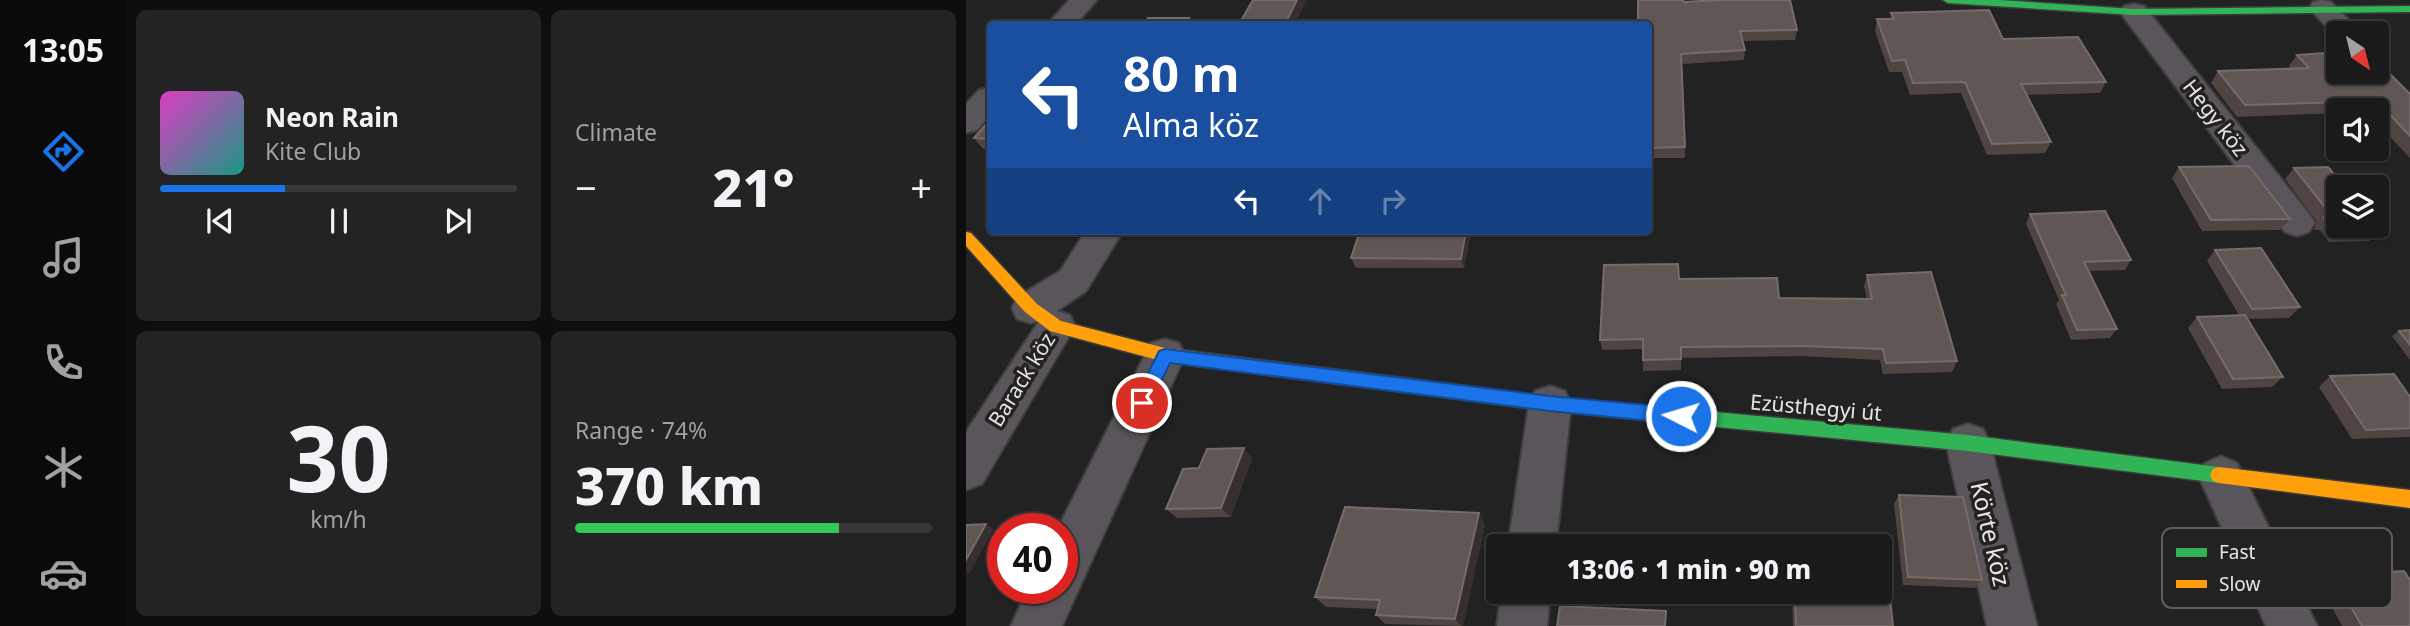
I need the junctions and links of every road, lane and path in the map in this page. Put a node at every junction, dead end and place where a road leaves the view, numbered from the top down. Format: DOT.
graph roads {
  1 [pos="1084,0"];
  2 [pos="1948,0"];
  3 [pos="2322,8"];
  4 [pos="2410,9"];
  5 [pos="2134,12"];
  6 [pos="1063,21"];
  7 [pos="2335,21"];
  8 [pos="987,100"];
  9 [pos="966,123"];
  10 [pos="2297,223"];
  11 [pos="1102,235"];
  12 [pos="966,237"];
  13 [pos="1044,317"];
  14 [pos="1165,355"];
  15 [pos="1550,404"];
  16 [pos="1968,443"];
  17 [pos="966,470"];
  18 [pos="2221,477"];
  19 [pos="2410,499"];
  20 [pos="2245,528"];
  21 [pos="1534,534"];
  22 [pos="1078,537"];
  23 [pos="1046,604"];
  24 [pos="1525,604"];
  25 [pos="2283,608"];
  26 [pos="1036,626"];
  27 [pos="1522,626"];
  28 [pos="2012,626"];
  29 [pos="2292,626"];
  1 -- 6 [label="street"];
  2 -- 5 [label="street"];
  3 -- 4 [label="street"];
  3 -- 5 [label="street"];
  3 -- 7 [label="street"];
  5 -- 10 [label="street, Hegy köz"];
  8 -- 9 [label="street"];
  11 -- 13 [label="street, Barack köz"];
  12 -- 13 [label="street"];
  13 -- 14 [label="street, Ezüsthegyi út"];
  13 -- 17 [label="street, Barack köz"];
  14 -- 15 [label="street, Ezüsthegyi út"];
  14 -- 22 [label="street"];
  15 -- 16 [label="street, Ezüsthegyi út"];
  15 -- 21 [label="street"];
  16 -- 18 [label="street, Ezüsthegyi út"];
  16 -- 28 [label="street, Körte köz"];
  18 -- 19 [label="street, Ezüsthegyi út"];
  18 -- 20 [label="street"];
  23 -- 26 [label="street"];
  24 -- 27 [label="street"];
  25 -- 29 [label="street"];
}
